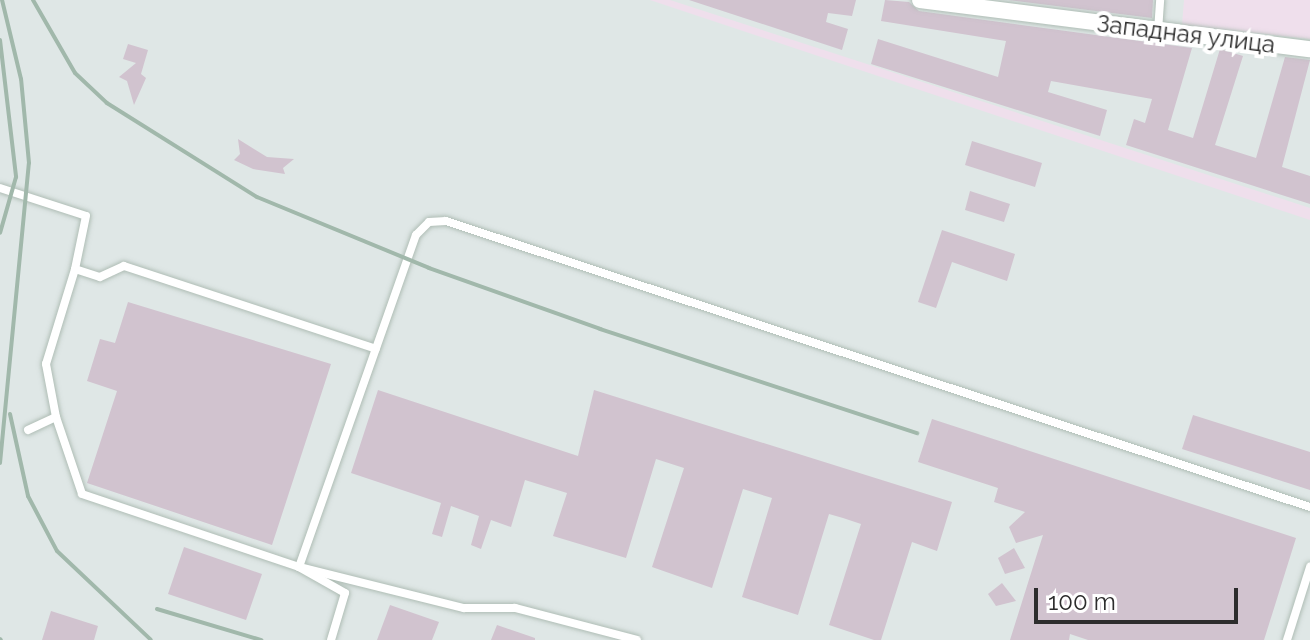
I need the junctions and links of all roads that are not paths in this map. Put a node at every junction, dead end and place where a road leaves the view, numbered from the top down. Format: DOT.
graph roads {
  1 [pos="920,0"];
  2 [pos="1160,0"];
  3 [pos="1157,32"];
  4 [pos="1310,49"];
  5 [pos="0,188"];
  6 [pos="75,269"];
  7 [pos="376,349"];
  8 [pos="56,417"];
  9 [pos="28,430"];
  10 [pos="1310,507"];
  11 [pos="299,567"];
  12 [pos="1310,570"];
  13 [pos="331,640"];
  14 [pos="637,640"];
  15 [pos="1287,640"];
  1 -- 3 [label="street, Западная улица"];
  2 -- 3 [label="lane"];
  3 -- 4 [label="street, Западная улица"];
  5 -- 6 [label="lane"];
  6 -- 7 [label="lane"];
  6 -- 8 [label="lane"];
  7 -- 10 [label="lane"];
  7 -- 11 [label="lane"];
  8 -- 9 [label="lane"];
  8 -- 11 [label="lane"];
  11 -- 13 [label="lane"];
  11 -- 14 [label="lane"];
  12 -- 15 [label="lane"];
}
